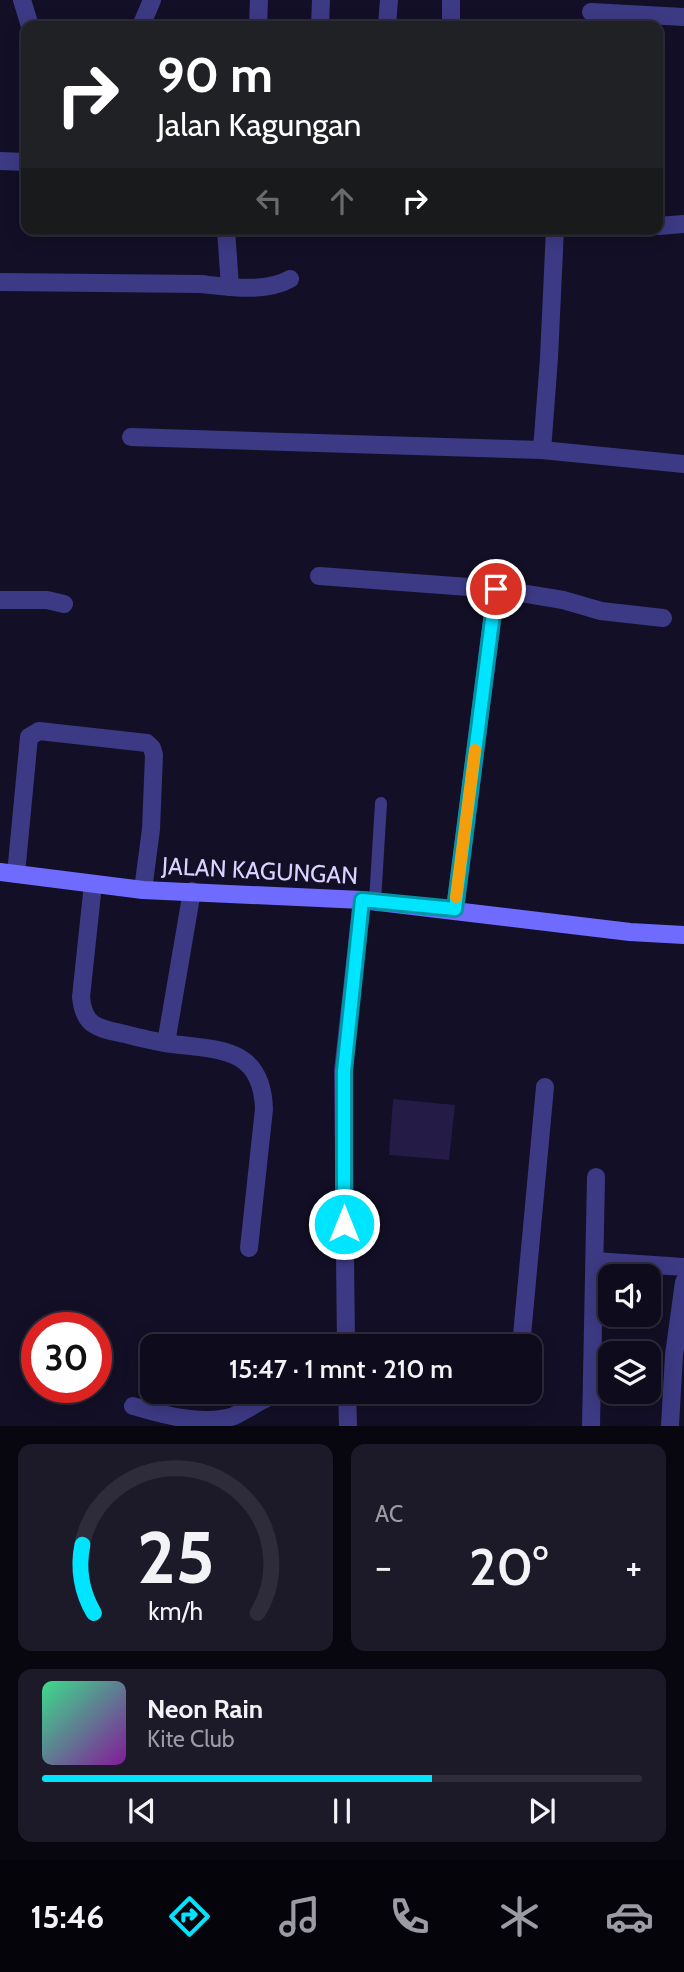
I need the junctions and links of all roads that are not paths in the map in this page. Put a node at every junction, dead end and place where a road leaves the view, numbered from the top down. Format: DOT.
graph roads {
  1 [pos="22,0"];
  2 [pos="152,0"];
  3 [pos="259,0"];
  4 [pos="321,0"];
  5 [pos="389,0"];
  6 [pos="452,0"];
  7 [pos="591,12"];
  8 [pos="684,17"];
  9 [pos="28,21"];
  10 [pos="143,21"];
  11 [pos="258,21"];
  12 [pos="320,21"];
  13 [pos="387,21"];
  14 [pos="450,21"];
  15 [pos="0,161"];
  16 [pos="21,162"];
  17 [pos="684,224"];
  18 [pos="663,226"];
  19 [pos="226,235"];
  20 [pos="555,235"];
  21 [pos="290,279"];
  22 [pos="0,282"];
  23 [pos="230,287"];
  24 [pos="131,437"];
  25 [pos="541,450"];
  26 [pos="684,464"];
  27 [pos="319,576"];
  28 [pos="496,589"];
  29 [pos="0,600"];
  30 [pos="64,604"];
  31 [pos="663,618"];
  32 [pos="382,803"];
  33 [pos="8,873"];
  34 [pos="93,884"];
  35 [pos="143,890"];
  36 [pos="192,891"];
  37 [pos="369,901"];
  38 [pos="455,909"];
  39 [pos="684,935"];
  40 [pos="166,1043"];
  41 [pos="545,1087"];
  42 [pos="596,1177"];
  43 [pos="249,1248"];
  44 [pos="595,1261"];
  45 [pos="684,1267"];
  46 [pos="684,1282"];
  47 [pos="346,1334"];
  48 [pos="522,1334"];
  49 [pos="255,1404"];
  50 [pos="347,1404"];
  51 [pos="133,1406"];
  52 [pos="348,1426"];
  53 [pos="591,1426"];
  54 [pos="670,1426"];
  1 -- 9 [label="street"];
  2 -- 10 [label="street"];
  3 -- 11 [label="street"];
  4 -- 12 [label="street"];
  5 -- 13 [label="street"];
  6 -- 14 [label="street"];
  7 -- 8 [label="street"];
  15 -- 16 [label="street"];
  17 -- 18 [label="street"];
  19 -- 23 [label="street"];
  20 -- 25 [label="street"];
  21 -- 23 [label="street"];
  22 -- 23 [label="street"];
  24 -- 25 [label="street"];
  25 -- 26 [label="street"];
  27 -- 28 [label="street"];
  28 -- 31 [label="street"];
  28 -- 38 [label="street"];
  29 -- 30 [label="street"];
  32 -- 37 [label="lane"];
  33 -- 34 [label="street, JALAN KAGUNGAN"];
  33 -- 35 [label="street"];
  34 -- 35 [label="street, JALAN KAGUNGAN"];
  34 -- 40 [label="street"];
  35 -- 36 [label="street, JALAN KAGUNGAN"];
  36 -- 37 [label="street, JALAN KAGUNGAN"];
  36 -- 40 [label="street"];
  37 -- 38 [label="street, JALAN KAGUNGAN"];
  37 -- 47 [label="street"];
  38 -- 39 [label="street, JALAN KAGUNGAN"];
  40 -- 43 [label="street"];
  41 -- 48 [label="street"];
  42 -- 44 [label="street"];
  44 -- 45 [label="street"];
  44 -- 53 [label="street"];
  46 -- 54 [label="street"];
  49 -- 51 [label="street"];
  50 -- 52 [label="street"];
}
